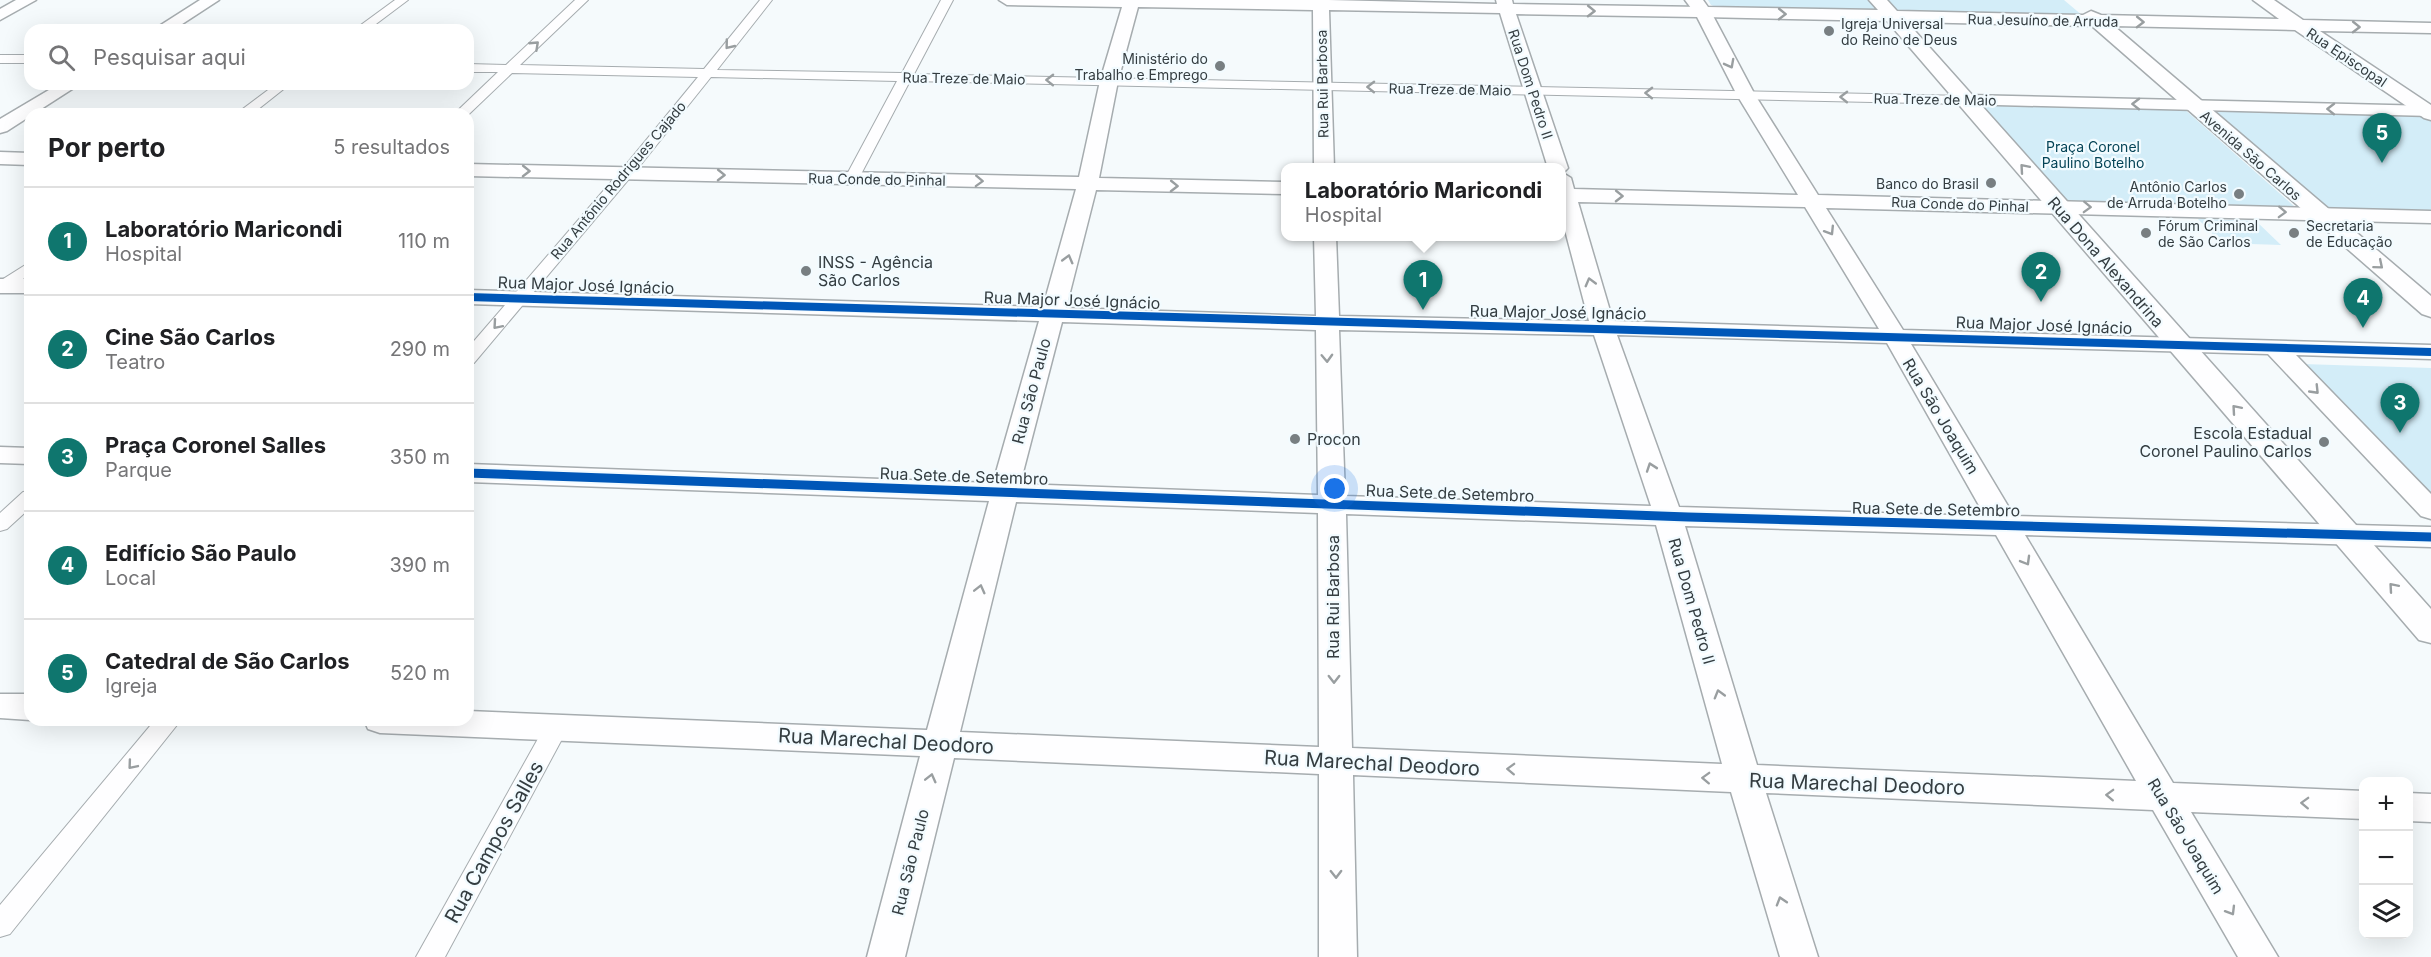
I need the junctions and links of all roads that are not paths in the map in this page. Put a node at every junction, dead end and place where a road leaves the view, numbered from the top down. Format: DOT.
graph roads {
  1 [pos="28,0"];
  2 [pos="211,0"];
  3 [pos="402,0"];
  4 [pos="582,0"];
  5 [pos="766,0"];
  6 [pos="947,0"];
  7 [pos="1008,0"];
  8 [pos="1878,0"];
  9 [pos="2073,0"];
  10 [pos="2262,0"];
  11 [pos="1132,1"];
  12 [pos="1321,3"];
  13 [pos="1505,5"];
  14 [pos="1699,6"];
  15 [pos="0,15"];
  16 [pos="1893,16"];
  17 [pos="2097,22"];
  18 [pos="171,24"];
  19 [pos="368,24"];
  20 [pos="2300,26"];
  21 [pos="2431,28"];
  22 [pos="0,59"];
  23 [pos="24,59"];
  24 [pos="474,68"];
  25 [pos="510,68"];
  26 [pos="707,72"];
  27 [pos="905,77"];
  28 [pos="1109,81"];
  29 [pos="1322,86"];
  30 [pos="61,90"];
  31 [pos="276,90"];
  32 [pos="1534,90"];
  33 [pos="1746,95"];
  34 [pos="1966,100"];
  35 [pos="2195,106"];
  36 [pos="31,108"];
  37 [pos="251,108"];
  38 [pos="467,108"];
  39 [pos="24,112"];
  40 [pos="2429,112"];
  41 [pos="0,127"];
  42 [pos="0,158"];
  43 [pos="24,159"];
  44 [pos="1324,163"];
  45 [pos="1556,163"];
  46 [pos="474,170"];
  47 [pos="626,173"];
  48 [pos="852,178"];
  49 [pos="1088,184"];
  50 [pos="1281,188"];
  51 [pos="1566,189"];
  52 [pos="1566,199"];
  53 [pos="1810,199"];
  54 [pos="2057,206"];
  55 [pos="2318,214"];
  56 [pos="2431,217"];
  57 [pos="1325,241"];
  58 [pos="24,271"];
  59 [pos="1,286"];
  60 [pos="24,286"];
  61 [pos="474,297"];
  62 [pos="520,298"];
  63 [pos="2431,309"];
  64 [pos="1052,315"];
  65 [pos="1326,323"];
  66 [pos="1603,328"];
  67 [pos="1893,336"];
  68 [pos="2179,344"];
  69 [pos="2275,348"];
  70 [pos="474,352"];
  71 [pos="2431,352"];
  72 [pos="0,455"];
  73 [pos="24,456"];
  74 [pos="474,473"];
  75 [pos="1004,492"];
  76 [pos="24,502"];
  77 [pos="1332,504"];
  78 [pos="2431,510"];
  79 [pos="1668,517"];
  80 [pos="0,524"];
  81 [pos="2005,525"];
  82 [pos="2347,534"];
  83 [pos="2431,537"];
  84 [pos="2431,631"];
  85 [pos="0,706"];
  86 [pos="24,707"];
  87 [pos="474,723"];
  88 [pos="164,726"];
  89 [pos="557,726"];
  90 [pos="941,743"];
  91 [pos="1335,762"];
  92 [pos="1744,779"];
  93 [pos="2162,797"];
  94 [pos="2359,805"];
  95 [pos="2413,807"];
  96 [pos="2431,807"];
  97 [pos="0,925"];
  98 [pos="430,957"];
  99 [pos="886,957"];
  100 [pos="1338,957"];
  101 [pos="1799,957"];
  102 [pos="2259,957"];
  1 -- 15 [label="street"];
  2 -- 18 [label="street"];
  3 -- 19 [label="street"];
  25 -- 4 [label="street, one-way"];
  5 -- 26 [label="street, Rua Antônio Rodrigues Cajado, one-way"];
  6 -- 27 [label="street"];
  7 -- 11 [label="street, Rua Jesuíno de Arruda"];
  8 -- 16 [label="main road, Rua Dona Alexandrina"];
  9 -- 17 [label="main road, Avenida São Carlos"];
  10 -- 20 [label="main road, Rua Episcopal"];
  11 -- 12 [label="street, Rua Jesuíno de Arruda"];
  11 -- 28 [label="street, Rua São Paulo"];
  12 -- 13 [label="street, Rua Jesuíno de Arruda"];
  12 -- 29 [label="street, Rua Rui Barbosa"];
  13 -- 14 [label="street, Rua Jesuíno de Arruda, one-way"];
  13 -- 32 [label="street, Rua Dom Pedro II"];
  14 -- 16 [label="main road, Rua Jesuíno de Arruda, one-way"];
  14 -- 33 [label="street, Rua São Joaquim, one-way"];
  16 -- 17 [label="main road, Rua Jesuíno de Arruda"];
  16 -- 34 [label="main road, Rua Dona Alexandrina"];
  17 -- 20 [label="main road, Rua Jesuíno de Arruda, one-way"];
  17 -- 35 [label="main road, Avenida São Carlos"];
  20 -- 21 [label="main road, Rua Jesuíno de Arruda, one-way"];
  20 -- 40 [label="main road, Rua Episcopal"];
  22 -- 23 [label="street"];
  24 -- 25 [label="street, Rua Treze de Maio"];
  25 -- 26 [label="street, Rua Treze de Maio"];
  25 -- 38 [label="street"];
  26 -- 27 [label="street, Rua Treze de Maio"];
  26 -- 47 [label="street, Rua Antônio Rodrigues Cajado"];
  28 -- 27 [label="street, Rua Treze de Maio, one-way"];
  27 -- 48 [label="street"];
  28 -- 29 [label="street, Rua Treze de Maio"];
  28 -- 49 [label="street, Rua São Paulo"];
  32 -- 29 [label="street, Rua Treze de Maio, one-way"];
  29 -- 44 [label="street, Rua Rui Barbosa"];
  30 -- 36 [label="street"];
  31 -- 37 [label="street"];
  33 -- 32 [label="street, Rua Treze de Maio, one-way"];
  32 -- 45 [label="street, Rua Dom Pedro II"];
  34 -- 33 [label="street, Rua Treze de Maio, one-way"];
  33 -- 53 [label="street, Rua São Joaquim"];
  35 -- 34 [label="street, Rua Treze de Maio, one-way"];
  54 -- 34 [label="main road, Rua Dona Alexandrina, one-way"];
  40 -- 35 [label="street, Rua Treze de Maio, one-way"];
  35 -- 55 [label="main road, Avenida São Carlos"];
  39 -- 41 [label="street"];
  42 -- 43 [label="street"];
  46 -- 47 [label="street, Rua Conde do Pinhal, one-way"];
  47 -- 48 [label="street, Rua Conde do Pinhal, one-way"];
  47 -- 62 [label="street, Rua Antônio Rodrigues Cajado"];
  48 -- 49 [label="street, Rua Conde do Pinhal, one-way"];
  49 -- 50 [label="street, Rua Conde do Pinhal, one-way"];
  64 -- 49 [label="street, Rua São Paulo, one-way"];
  51 -- 53 [label="street, Rua Conde do Pinhal, one-way"];
  66 -- 52 [label="street, Rua Dom Pedro II, one-way"];
  53 -- 54 [label="street, Rua Conde do Pinhal"];
  53 -- 67 [label="street, Rua São Joaquim, one-way"];
  54 -- 55 [label="street, Rua Conde do Pinhal, one-way"];
  54 -- 68 [label="main road, Rua Dona Alexandrina"];
  55 -- 56 [label="street, Rua Conde do Pinhal"];
  55 -- 63 [label="main road, Avenida São Carlos, one-way"];
  57 -- 65 [label="street, Rua Rui Barbosa"];
  58 -- 59 [label="street"];
  59 -- 60 [label="street"];
  61 -- 62 [label="street, Rua Major José Ignácio"];
  62 -- 64 [label="street, Rua Major José Ignácio"];
  62 -- 70 [label="street, Rua Antônio Rodrigues Cajado, one-way"];
  64 -- 65 [label="street, Rua Major José Ignácio"];
  64 -- 75 [label="street, Rua São Paulo"];
  65 -- 66 [label="street, Rua Major José Ignácio"];
  65 -- 77 [label="street, Rua Rui Barbosa, one-way"];
  66 -- 67 [label="street, Rua Major José Ignácio"];
  79 -- 66 [label="street, Rua Dom Pedro II, one-way"];
  67 -- 68 [label="street, Rua Major José Ignácio"];
  67 -- 81 [label="street, Rua São Joaquim"];
  68 -- 69 [label="street, Rua Major José Ignácio"];
  82 -- 68 [label="main road, Rua Dona Alexandrina, one-way"];
  69 -- 71 [label="street, Rua Major José Ignácio"];
  69 -- 78 [label="street, one-way"];
  72 -- 73 [label="street"];
  74 -- 75 [label="street, Rua Sete de Setembro"];
  75 -- 77 [label="street, Rua Sete de Setembro"];
  90 -- 75 [label="street, Rua São Paulo, one-way"];
  76 -- 80 [label="street"];
  77 -- 79 [label="street, Rua Sete de Setembro"];
  77 -- 91 [label="street, Rua Rui Barbosa, one-way"];
  79 -- 81 [label="street, Rua Sete de Setembro"];
  92 -- 79 [label="street, Rua Dom Pedro II, one-way"];
  81 -- 82 [label="street, Rua Sete de Setembro"];
  81 -- 93 [label="street, Rua São Joaquim, one-way"];
  82 -- 83 [label="street, Rua Sete de Setembro"];
  84 -- 82 [label="main road, Rua Dona Alexandrina, one-way"];
  85 -- 86 [label="street"];
  87 -- 89 [label="street, Rua Marechal Deodoro"];
  88 -- 97 [label="street, one-way"];
  89 -- 90 [label="street, Rua Marechal Deodoro"];
  89 -- 98 [label="street, Rua Campos Salles"];
  90 -- 91 [label="street, Rua Marechal Deodoro"];
  99 -- 90 [label="street, Rua São Paulo, one-way"];
  92 -- 91 [label="street, Rua Marechal Deodoro, one-way"];
  91 -- 100 [label="street, Rua Rui Barbosa, one-way"];
  93 -- 92 [label="street, Rua Marechal Deodoro, one-way"];
  101 -- 92 [label="street, Rua Dom Pedro II, one-way"];
  94 -- 93 [label="street, Rua Marechal Deodoro, one-way"];
  93 -- 102 [label="street, Rua São Joaquim, one-way"];
  95 -- 96 [label="street"];
}
